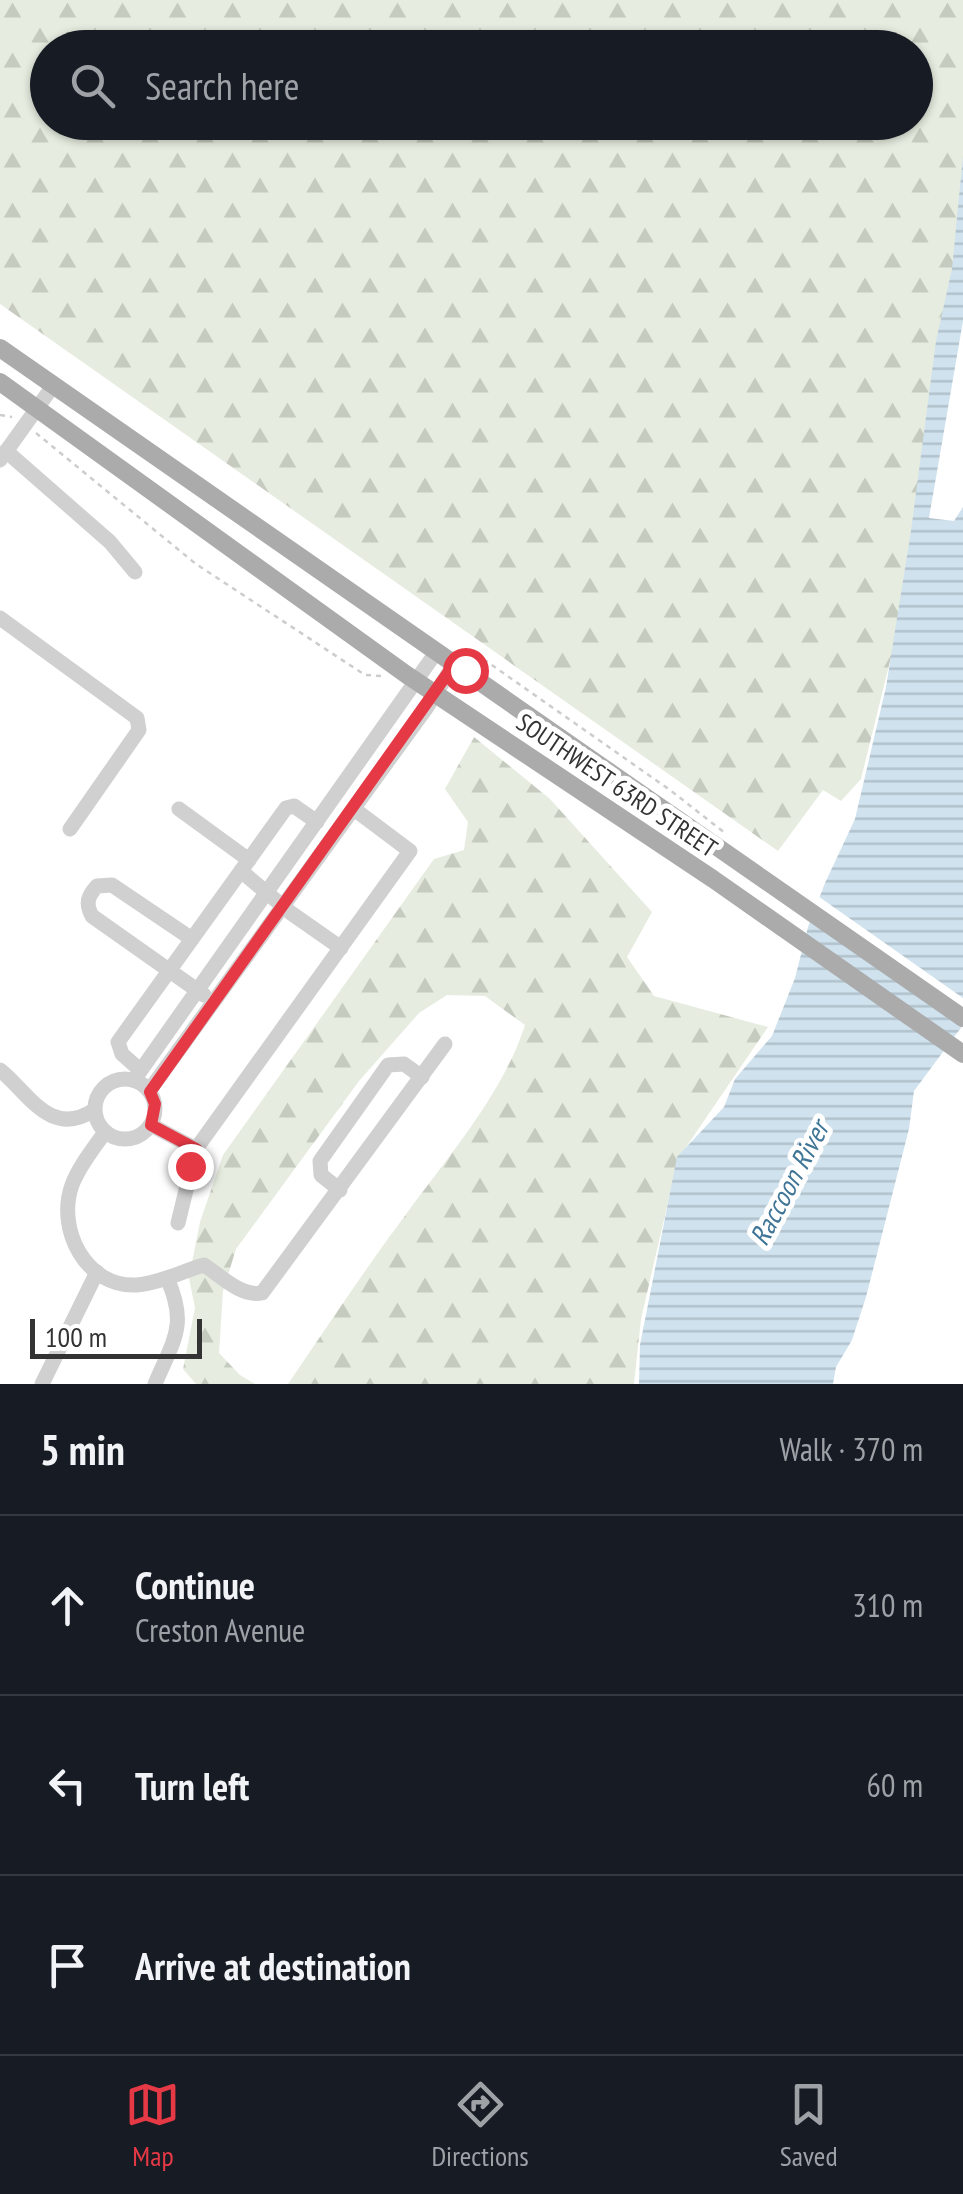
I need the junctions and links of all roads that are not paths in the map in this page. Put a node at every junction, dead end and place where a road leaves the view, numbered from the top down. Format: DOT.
graph roads {
  1 [pos="0,348"];
  2 [pos="0,382"];
  3 [pos="54,386"];
  4 [pos="36,408"];
  5 [pos="3,456"];
  6 [pos="135,572"];
  7 [pos="0,618"];
  8 [pos="437,651"];
  9 [pos="455,663"];
  10 [pos="418,681"];
  11 [pos="436,693"];
  12 [pos="179,809"];
  13 [pos="354,809"];
  14 [pos="317,822"];
  15 [pos="70,829"];
  16 [pos="245,866"];
  17 [pos="268,892"];
  18 [pos="284,906"];
  19 [pos="192,939"];
  20 [pos="341,948"];
  21 [pos="170,970"];
  22 [pos="198,991"];
  23 [pos="215,1004"];
  24 [pos="963,1018"];
  25 [pos="445,1044"];
  26 [pos="963,1054"];
  27 [pos="0,1070"];
  28 [pos="137,1075"];
  29 [pos="422,1076"];
  30 [pos="150,1092"];
  31 [pos="94,1110"];
  32 [pos="151,1125"];
  33 [pos="105,1132"];
  34 [pos="196,1149"];
  35 [pos="340,1190"];
  36 [pos="178,1223"];
  37 [pos="96,1272"];
  38 [pos="167,1278"];
  39 [pos="42,1384"];
  40 [pos="155,1384"];
  1 -- 3 [label="main road, SOUTHWEST 63RD STREET"];
  2 -- 4 [label="main road, SOUTHWEST 63RD STREET"];
  3 -- 4 [label="street"];
  3 -- 8 [label="main road, SOUTHWEST 63RD STREET"];
  4 -- 5 [label="street"];
  4 -- 10 [label="main road, SOUTHWEST 63RD STREET"];
  5 -- 6 [label="street"];
  7 -- 15 [label="street"];
  8 -- 9 [label="main road, SOUTHWEST 63RD STREET"];
  8 -- 10 [label="street"];
  9 -- 11 [label="street"];
  9 -- 24 [label="main road, SOUTHWEST 63RD STREET"];
  10 -- 11 [label="main road, SOUTHWEST 63RD STREET"];
  10 -- 14 [label="street"];
  11 -- 13 [label="street"];
  11 -- 26 [label="main road, SOUTHWEST 63RD STREET"];
  12 -- 16 [label="street"];
  13 -- 18 [label="street"];
  13 -- 20 [label="street"];
  14 -- 16 [label="street"];
  14 -- 17 [label="street"];
  16 -- 17 [label="street"];
  16 -- 19 [label="street"];
  17 -- 18 [label="street"];
  17 -- 22 [label="street"];
  18 -- 20 [label="street"];
  18 -- 23 [label="street"];
  19 -- 21 [label="street"];
  19 -- 21 [label="street"];
  20 -- 34 [label="street"];
  21 -- 22 [label="street"];
  21 -- 28 [label="street"];
  22 -- 23 [label="street"];
  22 -- 28 [label="street"];
  23 -- 30 [label="street"];
  25 -- 29 [label="street"];
  27 -- 31 [label="street"];
  28 -- 30 [label="street"];
  28 -- 31 [label="street"];
  29 -- 35 [label="street"];
  29 -- 35 [label="street"];
  30 -- 32 [label="street"];
  31 -- 33 [label="street"];
  32 -- 33 [label="street"];
  32 -- 34 [label="street"];
  33 -- 37 [label="street"];
  34 -- 36 [label="street"];
  35 -- 38 [label="street"];
  37 -- 38 [label="street"];
  37 -- 39 [label="street"];
  38 -- 40 [label="street"];
}
